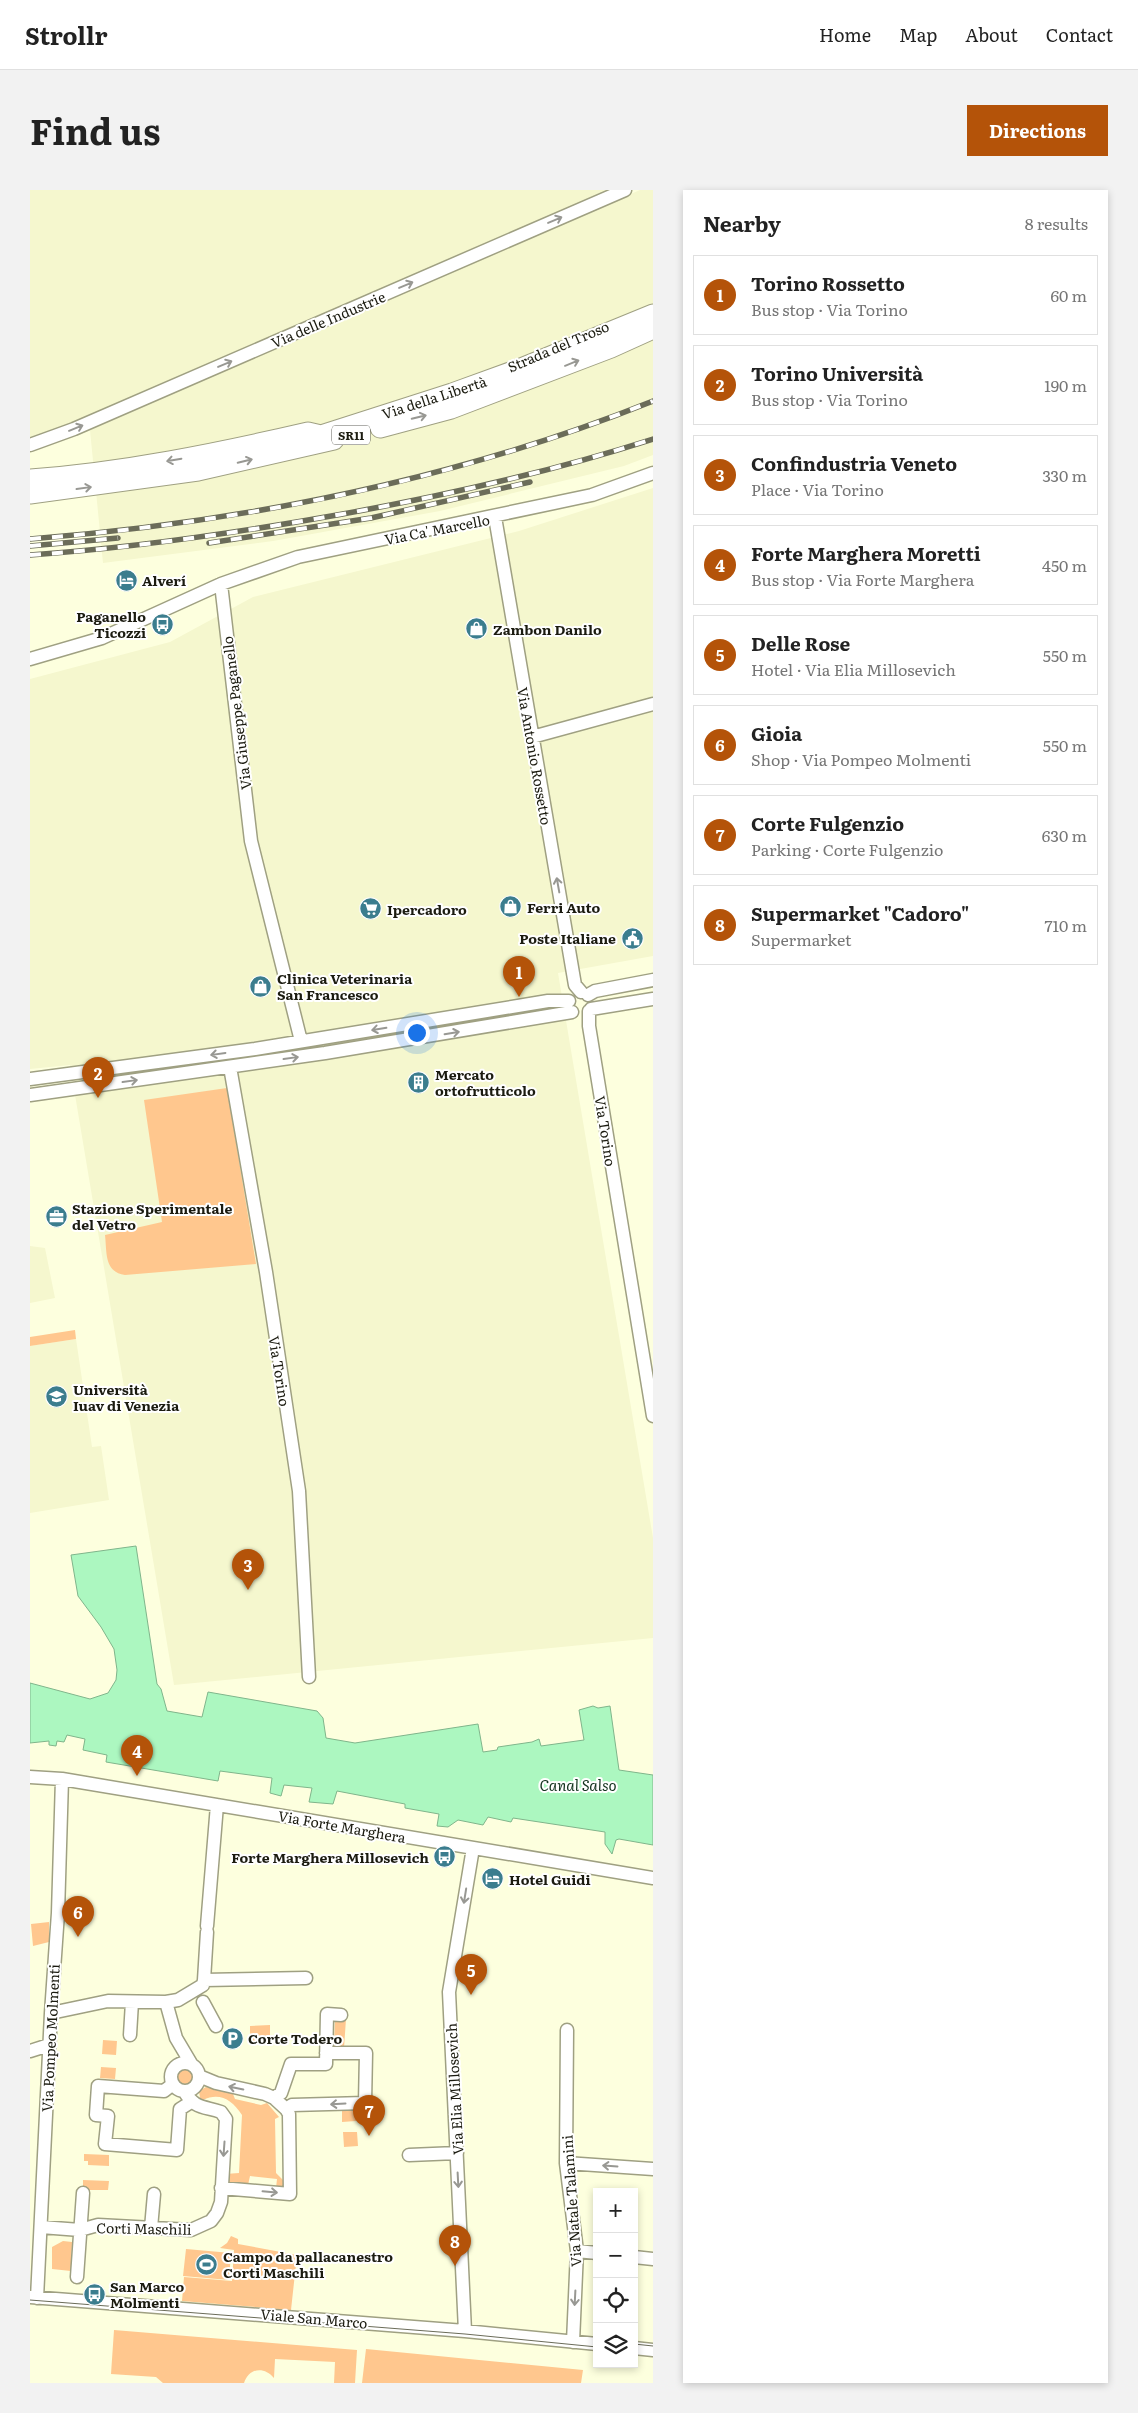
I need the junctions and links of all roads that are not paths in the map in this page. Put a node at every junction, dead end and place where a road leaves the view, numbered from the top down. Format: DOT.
graph roads {
  1 [pos="625,190"];
  2 [pos="653,304"];
  3 [pos="653,314"];
  4 [pos="653,329"];
  5 [pos="321,435"];
  6 [pos="30,445"];
  7 [pos="653,473"];
  8 [pos="32,486"];
  9 [pos="495,517"];
  10 [pos="221,584"];
  11 [pos="30,659"];
  12 [pos="653,704"];
  13 [pos="532,737"];
  14 [pos="653,980"];
  15 [pos="585,993"];
  16 [pos="653,999"];
  17 [pos="582,1012"];
  18 [pos="301,1041"];
  19 [pos="230,1067"];
  20 [pos="30,1079"];
  21 [pos="30,1095"];
  22 [pos="653,1416"];
  23 [pos="309,1677"];
  24 [pos="30,1777"];
  25 [pos="62,1779"];
  26 [pos="218,1805"];
  27 [pos="473,1848"];
  28 [pos="653,1878"];
  29 [pos="306,1978"];
  30 [pos="204,1980"];
  31 [pos="132,2002"];
  32 [pos="166,2002"];
  33 [pos="202,2002"];
  34 [pos="51,2012"];
  35 [pos="341,2015"];
  36 [pos="216,2026"];
  37 [pos="567,2030"];
  38 [pos="130,2035"];
  39 [pos="176,2038"];
  40 [pos="49,2046"];
  41 [pos="30,2051"];
  42 [pos="326,2058"];
  43 [pos="195,2071"];
  44 [pos="173,2077"];
  45 [pos="187,2097"];
  46 [pos="274,2098"];
  47 [pos="286,2109"];
  48 [pos="456,2153"];
  49 [pos="409,2155"];
  50 [pos="566,2163"];
  51 [pos="653,2169"];
  52 [pos="222,2188"];
  53 [pos="82,2193"];
  54 [pos="154,2194"];
  55 [pos="40,2226"];
  56 [pos="151,2228"];
  57 [pos="80,2230"];
  58 [pos="577,2251"];
  59 [pos="593,2253"];
  60 [pos="638,2257"];
  61 [pos="653,2259"];
  62 [pos="77,2278"];
  63 [pos="34,2297"];
  64 [pos="465,2331"];
  65 [pos="573,2342"];
  66 [pos="593,2344"];
  67 [pos="638,2348"];
  68 [pos="653,2350"];
  6 -- 1 [label="street, Via delle Industrie, one-way"];
  2 -- 5 [label="street, Strada del Troso"];
  3 -- 5 [label="highway, Via della Libertà / SR11"];
  8 -- 4 [label="highway, Via della Libertà / SR11, one-way"];
  5 -- 8 [label="highway, Via della Libertà / SR11, one-way"];
  7 -- 9 [label="street, Via Ca' Marcello"];
  9 -- 10 [label="street, Via Ca' Marcello"];
  9 -- 13 [label="street, Via Antonio Rossetto"];
  10 -- 11 [label="street"];
  10 -- 18 [label="street, Via Giuseppe Paganello"];
  12 -- 13 [label="street"];
  15 -- 13 [label="street, Via Antonio Rossetto, one-way"];
  14 -- 15 [label="street"];
  15 -- 17 [label="street, Via Antonio Rossetto"];
  15 -- 17 [label="street"];
  16 -- 17 [label="street"];
  17 -- 18 [label="street, one-way"];
  19 -- 17 [label="street, one-way"];
  17 -- 22 [label="street, Via Torino"];
  18 -- 20 [label="street, one-way"];
  21 -- 19 [label="street, one-way"];
  19 -- 23 [label="street, Via Torino"];
  24 -- 25 [label="street, Via Forte Marghera"];
  25 -- 26 [label="street, Via Forte Marghera"];
  25 -- 34 [label="street, Via Pompeo Molmenti"];
  26 -- 27 [label="street, Via Forte Marghera"];
  26 -- 30 [label="street"];
  27 -- 28 [label="street, Via Forte Marghera"];
  27 -- 48 [label="street, Via Elia Millosevich, one-way"];
  29 -- 30 [label="street"];
  30 -- 32 [label="street"];
  31 -- 32 [label="street"];
  31 -- 34 [label="street"];
  31 -- 38 [label="street"];
  32 -- 39 [label="street"];
  33 -- 36 [label="street"];
  34 -- 40 [label="street, Via Pompeo Molmenti"];
  35 -- 42 [label="street"];
  37 -- 50 [label="street, Via Natale Talamini"];
  39 -- 43 [label="street"];
  39 -- 44 [label="street"];
  40 -- 41 [label="street"];
  40 -- 55 [label="street, Via Pompeo Molmenti"];
  42 -- 46 [label="street"];
  42 -- 47 [label="street, one-way"];
  43 -- 44 [label="street"];
  43 -- 45 [label="street"];
  46 -- 43 [label="street, one-way"];
  44 -- 45 [label="street, Corti Maschili"];
  44 -- 45 [label="street"];
  45 -- 52 [label="street, Corti Maschili, one-way"];
  46 -- 47 [label="street"];
  52 -- 47 [label="street, one-way"];
  48 -- 49 [label="street"];
  48 -- 64 [label="street, Via Elia Millosevich, one-way"];
  51 -- 50 [label="street, one-way"];
  50 -- 58 [label="street, Via Natale Talamini"];
  52 -- 56 [label="street, Corti Maschili"];
  53 -- 57 [label="street"];
  54 -- 56 [label="street"];
  55 -- 57 [label="street, Corti Maschili"];
  55 -- 63 [label="street, Via Pompeo Molmenti"];
  56 -- 57 [label="street, Corti Maschili"];
  57 -- 62 [label="street"];
  58 -- 59 [label="street"];
  58 -- 65 [label="street, Via Natale Talamini, one-way"];
  60 -- 61 [label="street"];
  63 -- 64 [label="street, Viale San Marco"];
  64 -- 65 [label="street, Viale San Marco"];
  65 -- 66 [label="street, Viale San Marco"];
  67 -- 68 [label="street"];
}
